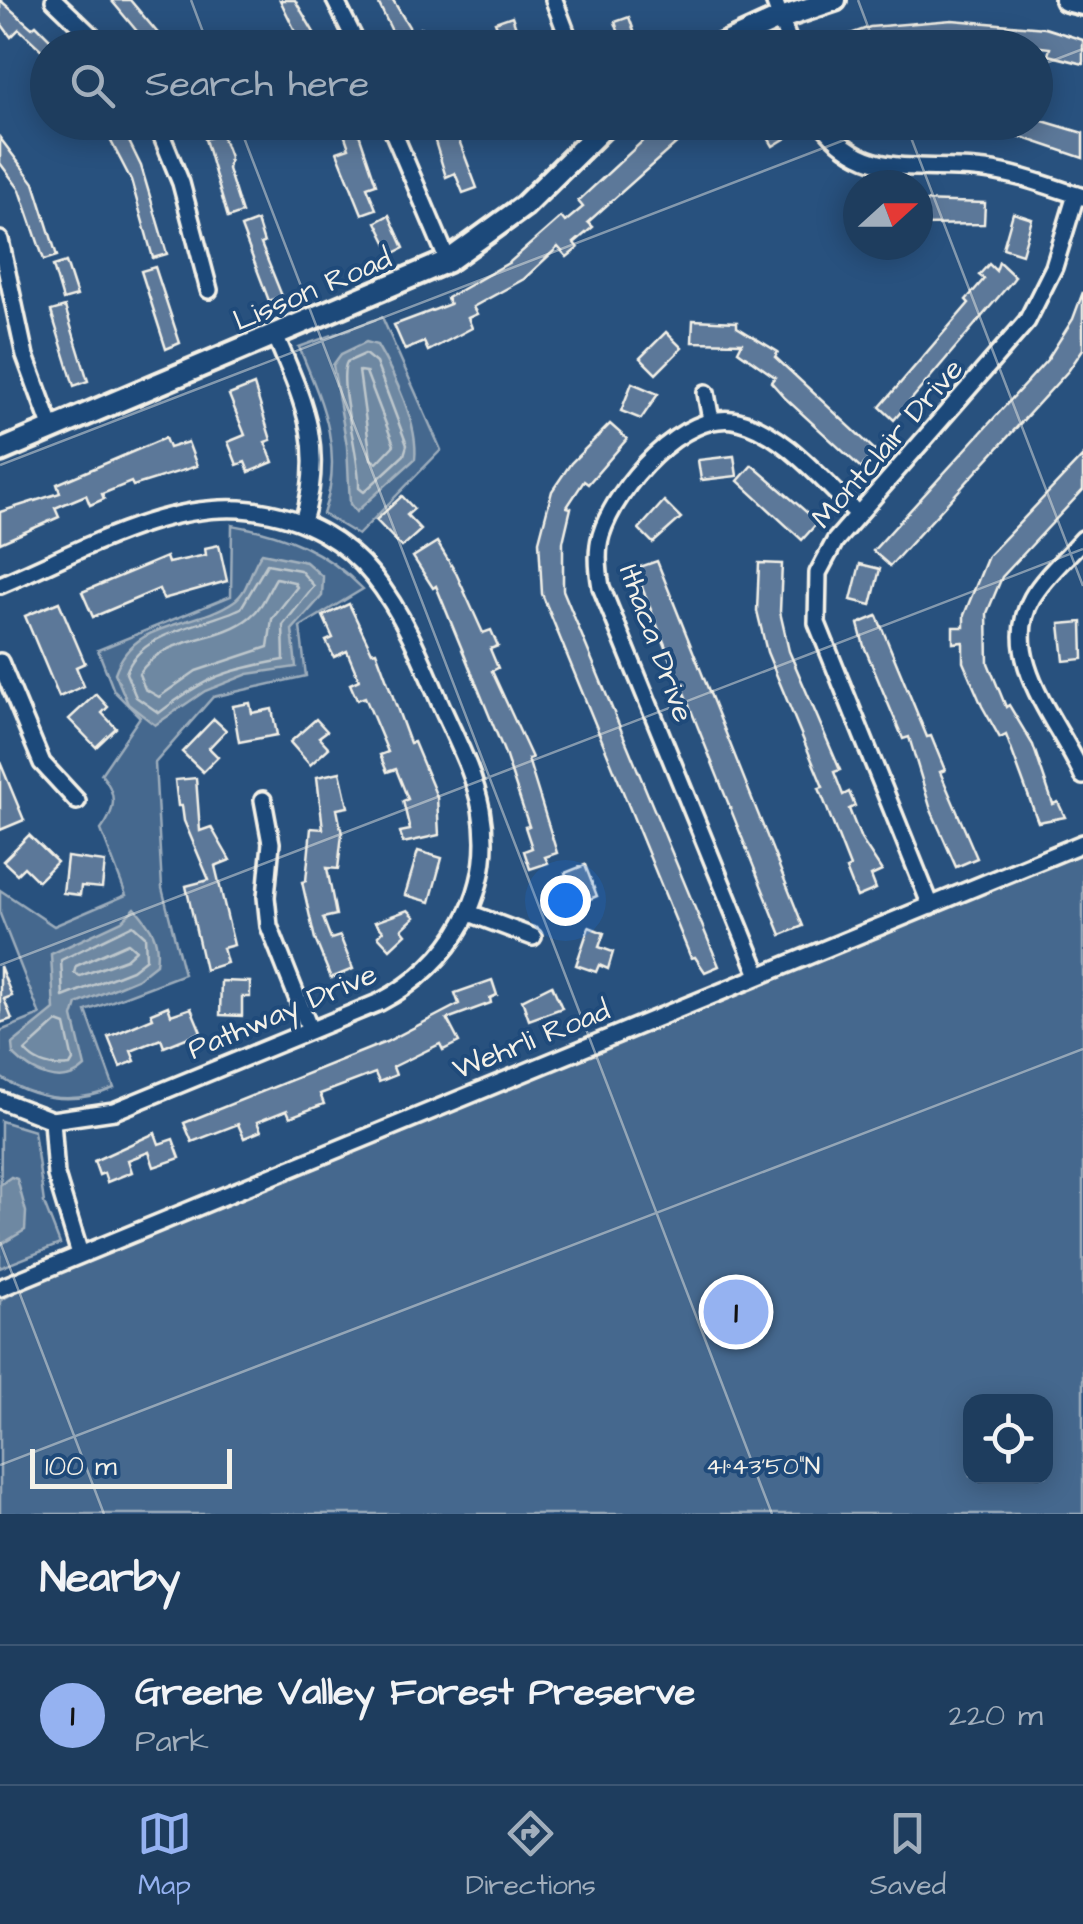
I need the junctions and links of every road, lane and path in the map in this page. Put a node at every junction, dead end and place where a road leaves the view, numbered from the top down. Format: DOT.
graph roads {
  1 [pos="54,0"];
  2 [pos="335,0"];
  3 [pos="554,0"];
  4 [pos="835,0"];
  5 [pos="1066,0"];
  6 [pos="1083,4"];
  7 [pos="777,9"];
  8 [pos="85,30"];
  9 [pos="350,30"];
  10 [pos="565,30"];
  11 [pos="744,30"];
  12 [pos="163,140"];
  13 [pos="397,140"];
  14 [pos="592,140"];
  15 [pos="837,140"];
  16 [pos="1080,196"];
  17 [pos="0,240"];
  18 [pos="448,261"];
  19 [pos="209,290"];
  20 [pos="6,298"];
  21 [pos="276,337"];
  22 [pos="706,393"];
  23 [pos="711,420"];
  24 [pos="52,430"];
  25 [pos="0,451"];
  26 [pos="858,514"];
  27 [pos="302,522"];
  28 [pos="1083,539"];
  29 [pos="0,585"];
  30 [pos="0,662"];
  31 [pos="1083,776"];
  32 [pos="264,800"];
  33 [pos="77,801"];
  34 [pos="1083,843"];
  35 [pos="930,906"];
  36 [pos="469,913"];
  37 [pos="533,937"];
  38 [pos="760,976"];
  39 [pos="310,1030"];
  40 [pos="0,1100"];
  41 [pos="52,1120"];
  42 [pos="80,1254"];
  43 [pos="0,1288"];
  1 -- 8 [label="street"];
  2 -- 9 [label="street"];
  3 -- 10 [label="street"];
  4 -- 7 [label="street"];
  5 -- 6 [label="street"];
  7 -- 11 [label="street"];
  12 -- 19 [label="street"];
  13 -- 18 [label="street"];
  14 -- 18 [label="street, Lisson Road"];
  15 -- 16 [label="street"];
  16 -- 26 [label="street, Montclair Drive"];
  17 -- 20 [label="street"];
  18 -- 21 [label="street, Lisson Road"];
  20 -- 24 [label="street"];
  21 -- 24 [label="street, Lisson Road"];
  21 -- 27 [label="street"];
  22 -- 23 [label="street"];
  23 -- 26 [label="street"];
  23 -- 38 [label="street, Ithaca Drive"];
  24 -- 25 [label="street, Lisson Road"];
  26 -- 35 [label="street, Montclair Drive"];
  27 -- 29 [label="street, Pathway Drive"];
  27 -- 36 [label="street, Pathway Drive"];
  28 -- 31 [label="street"];
  30 -- 33 [label="street"];
  32 -- 39 [label="street"];
  34 -- 35 [label="street, Wehrli Road"];
  35 -- 38 [label="street, Wehrli Road"];
  36 -- 37 [label="street"];
  36 -- 39 [label="street, Pathway Drive"];
  38 -- 42 [label="street, Wehrli Road"];
  39 -- 41 [label="street, Pathway Drive"];
  40 -- 41 [label="street"];
  41 -- 42 [label="street"];
  42 -- 43 [label="street, Wehrli Road"];
}
